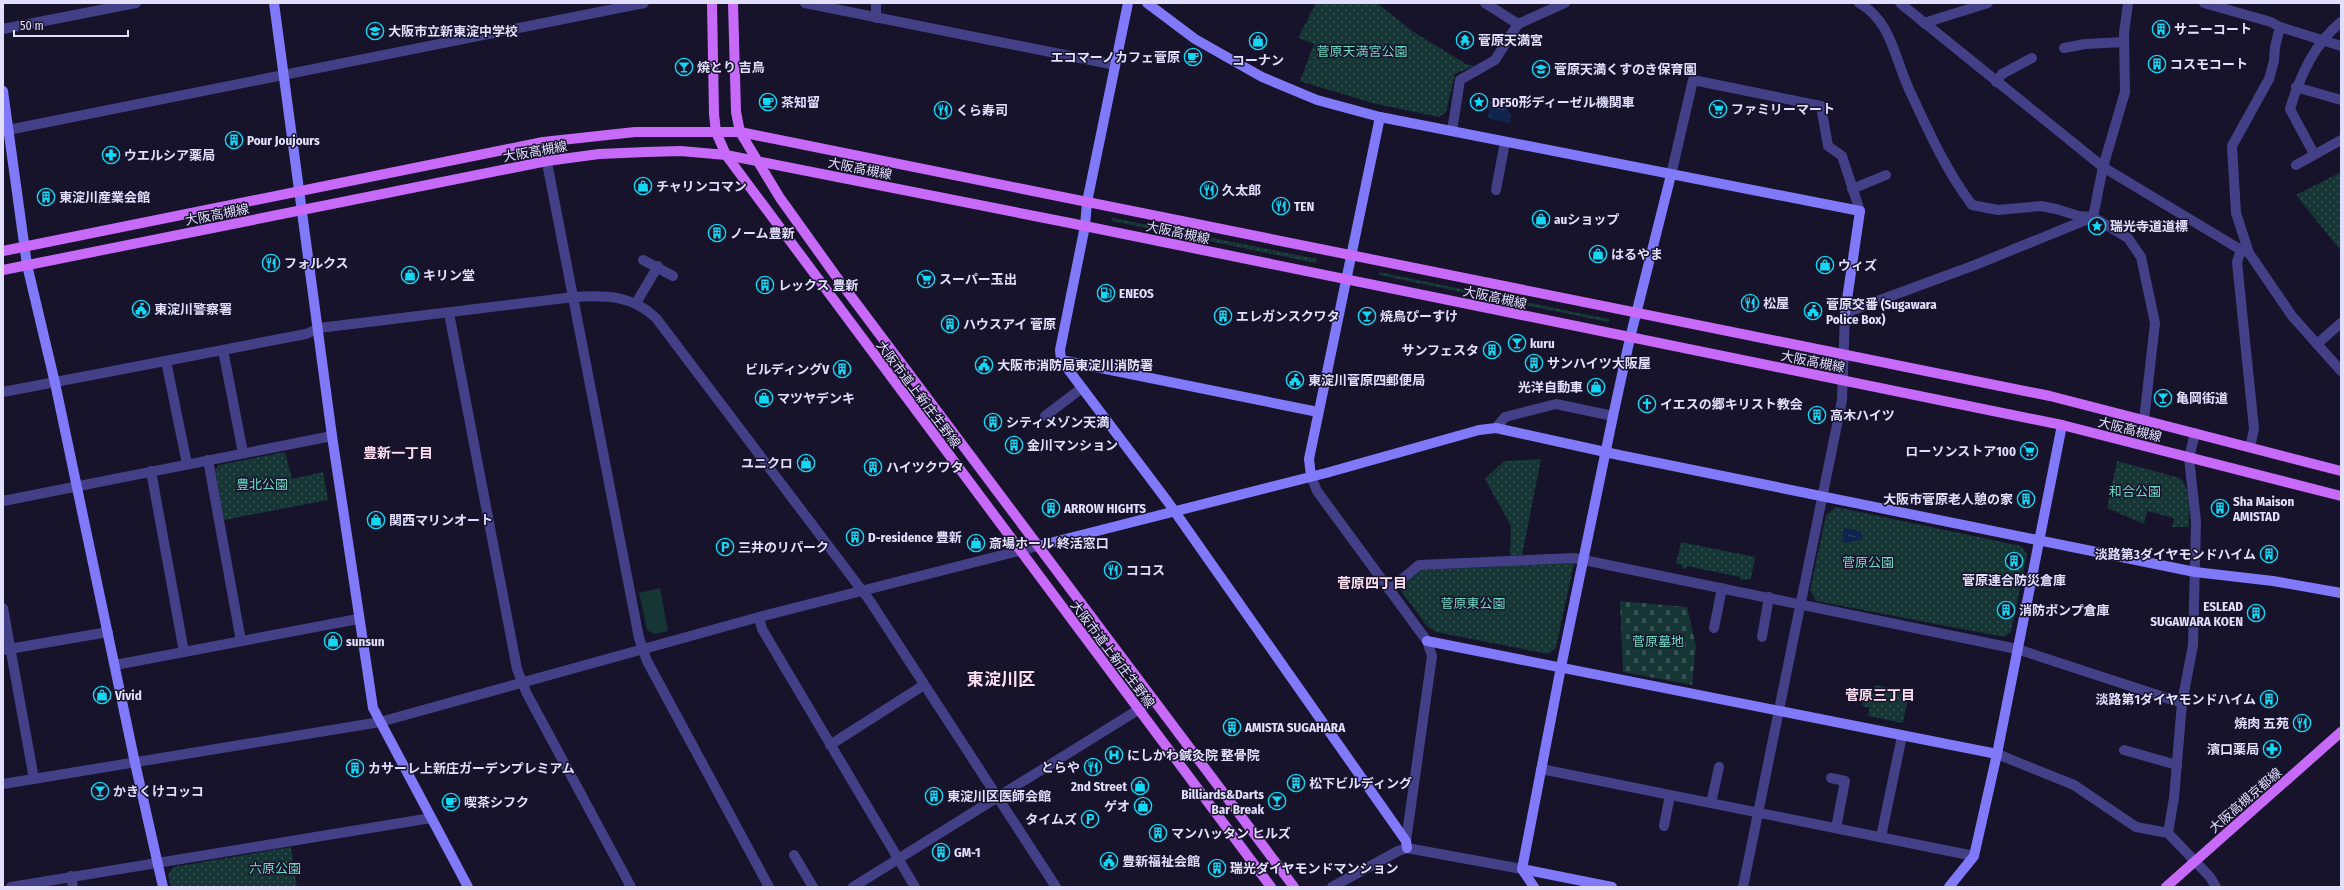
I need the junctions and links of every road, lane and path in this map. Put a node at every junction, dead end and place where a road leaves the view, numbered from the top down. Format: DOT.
graph roads {
  1 [pos="136,3"];
  2 [pos="274,3"];
  3 [pos="644,3"];
  4 [pos="712,3"];
  5 [pos="733,3"];
  6 [pos="805,3"];
  7 [pos="876,3"];
  8 [pos="1128,3"];
  9 [pos="1147,3"];
  10 [pos="1485,3"];
  11 [pos="1565,3"];
  12 [pos="1859,3"];
  13 [pos="1900,3"];
  14 [pos="1988,3"];
  15 [pos="2128,3"];
  16 [pos="2204,3"];
  17 [pos="2222,5"];
  18 [pos="87,8"];
  19 [pos="876,18"];
  20 [pos="2341,22"];
  21 [pos="1518,24"];
  22 [pos="1924,24"];
  23 [pos="2280,27"];
  24 [pos="3,29"];
  25 [pos="2322,40"];
  26 [pos="2124,42"];
  27 [pos="2341,46"];
  28 [pos="2064,48"];
  29 [pos="2032,58"];
  30 [pos="1115,66"];
  31 [pos="282,74"];
  32 [pos="1996,82"];
  33 [pos="2296,87"];
  34 [pos="3,91"];
  35 [pos="2341,100"];
  36 [pos="1380,117"];
  37 [pos="5,130"];
  38 [pos="1452,131"];
  39 [pos="716,132"];
  40 [pos="740,132"];
  41 [pos="2341,140"];
  42 [pos="543,142"];
  43 [pos="1505,142"];
  44 [pos="2314,154"];
  45 [pos="726,155"];
  46 [pos="547,161"];
  47 [pos="756,161"];
  48 [pos="2296,165"];
  49 [pos="2103,167"];
  50 [pos="1671,175"];
  51 [pos="1886,175"];
  52 [pos="1852,189"];
  53 [pos="299,190"];
  54 [pos="1496,190"];
  55 [pos="1087,202"];
  56 [pos="302,211"];
  57 [pos="1860,211"];
  58 [pos="2093,217"];
  59 [pos="1085,226"];
  60 [pos="25,246"];
  61 [pos="3,251"];
  62 [pos="2245,252"];
  63 [pos="1352,256"];
  64 [pos="643,260"];
  65 [pos="27,265"];
  66 [pos="658,266"];
  67 [pos="3,270"];
  68 [pos="673,276"];
  69 [pos="1346,280"];
  70 [pos="574,297"];
  71 [pos="636,303"];
  72 [pos="449,313"];
  73 [pos="1637,313"];
  74 [pos="1845,313"];
  75 [pos="2341,323"];
  76 [pos="319,328"];
  77 [pos="1630,338"];
  78 [pos="2317,344"];
  79 [pos="223,350"];
  80 [pos="1843,355"];
  81 [pos="1061,360"];
  82 [pos="166,361"];
  83 [pos="2341,371"];
  84 [pos="1843,381"];
  85 [pos="55,383"];
  86 [pos="1082,388"];
  87 [pos="3,392"];
  88 [pos="1318,412"];
  89 [pos="1046,416"];
  90 [pos="1613,416"];
  91 [pos="2144,420"];
  92 [pos="2062,426"];
  93 [pos="1496,428"];
  94 [pos="2194,433"];
  95 [pos="332,436"];
  96 [pos="2250,447"];
  97 [pos="1606,452"];
  98 [pos="243,453"];
  99 [pos="2189,458"];
  100 [pos="208,460"];
  101 [pos="187,464"];
  102 [pos="151,471"];
  103 [pos="2341,471"];
  104 [pos="1311,476"];
  105 [pos="77,486"];
  106 [pos="1823,496"];
  107 [pos="2341,496"];
  108 [pos="3,501"];
  109 [pos="1174,511"];
  110 [pos="2039,541"];
  111 [pos="1038,546"];
  112 [pos="1019,551"];
  113 [pos="1584,559"];
  114 [pos="2195,572"];
  115 [pos="1722,588"];
  116 [pos="1389,590"];
  117 [pos="862,591"];
  118 [pos="2341,593"];
  119 [pos="1769,597"];
  120 [pos="1801,604"];
  121 [pos="3,608"];
  122 [pos="759,617"];
  123 [pos="358,619"];
  124 [pos="1714,628"];
  125 [pos="108,632"];
  126 [pos="1762,637"];
  127 [pos="241,641"];
  128 [pos="1427,641"];
  129 [pos="642,649"];
  130 [pos="2017,649"];
  131 [pos="7,650"];
  132 [pos="184,652"];
  133 [pos="115,665"];
  134 [pos="1561,667"];
  135 [pos="522,681"];
  136 [pos="924,685"];
  137 [pos="1154,700"];
  138 [pos="2182,703"];
  139 [pos="1139,711"];
  140 [pos="1779,712"];
  141 [pos="380,722"];
  142 [pos="2341,732"];
  143 [pos="1902,736"];
  144 [pos="830,745"];
  145 [pos="2124,750"];
  146 [pos="1997,754"];
  147 [pos="134,763"];
  148 [pos="2177,765"];
  149 [pos="1718,767"];
  150 [pos="1541,769"];
  151 [pos="1831,778"];
  152 [pos="34,779"];
  153 [pos="3,784"];
  154 [pos="1670,795"];
  155 [pos="997,798"];
  156 [pos="1711,803"];
  157 [pos="1759,813"];
  158 [pos="431,818"];
  159 [pos="1664,826"];
  160 [pos="1836,828"];
  161 [pos="2168,833"];
  162 [pos="1881,837"];
  163 [pos="1406,845"];
  164 [pos="794,855"];
  165 [pos="1974,856"];
  166 [pos="899,860"];
  167 [pos="157,861"];
  168 [pos="2194,862"];
  169 [pos="1522,869"];
  170 [pos="71,876"];
  171 [pos="11,887"];
  172 [pos="74,887"];
  173 [pos="163,887"];
  174 [pos="468,887"];
  175 [pos="631,887"];
  176 [pos="769,887"];
  177 [pos="813,887"];
  178 [pos="853,887"];
  179 [pos="914,887"];
  180 [pos="1056,887"];
  181 [pos="1271,887"];
  182 [pos="1294,887"];
  183 [pos="1332,887"];
  184 [pos="1534,887"];
  185 [pos="1612,887"];
  186 [pos="1743,887"];
  187 [pos="1949,887"];
  188 [pos="2166,887"];
  189 [pos="2216,887"];
  1 -- 18 [label="street"];
  2 -- 31 [label="street"];
  3 -- 31 [label="street"];
  4 -- 39 [label="main road, 大阪市道上新庄生野線"];
  5 -- 40 [label="main road, 大阪市道上新庄生野線"];
  6 -- 19 [label="street"];
  7 -- 19 [label="street"];
  8 -- 30 [label="street"];
  9 -- 36 [label="street"];
  10 -- 21 [label="street"];
  11 -- 21 [label="street"];
  12 -- 58 [label="street"];
  13 -- 22 [label="street"];
  14 -- 22 [label="street"];
  15 -- 26 [label="street"];
  16 -- 17 [label="street"];
  17 -- 23 [label="street"];
  18 -- 24 [label="street"];
  19 -- 30 [label="street"];
  20 -- 25 [label="street"];
  21 -- 38 [label="street"];
  22 -- 32 [label="street"];
  23 -- 25 [label="street"];
  23 -- 62 [label="street"];
  25 -- 27 [label="street"];
  25 -- 33 [label="street"];
  26 -- 28 [label="street"];
  26 -- 49 [label="street"];
  29 -- 32 [label="street"];
  30 -- 55 [label="street"];
  31 -- 37 [label="street"];
  31 -- 53 [label="street"];
  32 -- 49 [label="street"];
  33 -- 35 [label="street"];
  33 -- 44 [label="street"];
  34 -- 37 [label="street"];
  36 -- 38 [label="street"];
  36 -- 63 [label="street"];
  37 -- 60 [label="street"];
  38 -- 43 [label="street"];
  39 -- 40 [label="main road, 大阪高槻線"];
  39 -- 42 [label="main road, 大阪高槻線"];
  39 -- 45 [label="main road, 大阪市道上新庄生野線"];
  40 -- 47 [label="main road, 大阪市道上新庄生野線"];
  40 -- 55 [label="main road, 大阪高槻線"];
  41 -- 44 [label="street"];
  42 -- 46 [label="street"];
  42 -- 53 [label="main road, 大阪高槻線"];
  43 -- 50 [label="street"];
  43 -- 54 [label="street"];
  44 -- 48 [label="street"];
  45 -- 46 [label="main road, 大阪高槻線"];
  45 -- 47 [label="main road, 大阪高槻線"];
  45 -- 112 [label="main road, 大阪市道上新庄生野線"];
  46 -- 56 [label="main road, 大阪高槻線"];
  46 -- 70 [label="street"];
  47 -- 59 [label="main road, 大阪高槻線"];
  47 -- 111 [label="main road, 大阪市道上新庄生野線"];
  49 -- 58 [label="street"];
  49 -- 62 [label="street"];
  50 -- 52 [label="street"];
  50 -- 57 [label="street"];
  50 -- 73 [label="street"];
  51 -- 52 [label="street"];
  52 -- 57 [label="street"];
  53 -- 56 [label="street"];
  53 -- 60 [label="main road, 大阪高槻線"];
  55 -- 59 [label="street"];
  55 -- 63 [label="main road, 大阪高槻線"];
  56 -- 65 [label="main road, 大阪高槻線"];
  56 -- 76 [label="street"];
  57 -- 74 [label="street"];
  58 -- 74 [label="street"];
  58 -- 91 [label="street"];
  59 -- 69 [label="main road, 大阪高槻線"];
  59 -- 81 [label="street"];
  60 -- 61 [label="main road, 大阪高槻線"];
  60 -- 65 [label="street"];
  62 -- 78 [label="street"];
  62 -- 96 [label="street"];
  63 -- 69 [label="street"];
  63 -- 73 [label="main road, 大阪高槻線"];
  64 -- 66 [label="street"];
  65 -- 67 [label="main road, 大阪高槻線"];
  65 -- 85 [label="street"];
  66 -- 68 [label="street"];
  66 -- 71 [label="street"];
  69 -- 77 [label="main road, 大阪高槻線"];
  69 -- 88 [label="street"];
  70 -- 71 [label="street"];
  70 -- 72 [label="street"];
  70 -- 129 [label="street"];
  71 -- 117 [label="street"];
  72 -- 76 [label="street"];
  72 -- 135 [label="street"];
  73 -- 77 [label="street"];
  73 -- 80 [label="main road, 大阪高槻線"];
  74 -- 80 [label="street"];
  75 -- 78 [label="street"];
  76 -- 79 [label="street"];
  76 -- 95 [label="street"];
  77 -- 84 [label="main road, 大阪高槻線"];
  77 -- 90 [label="street"];
  78 -- 83 [label="street"];
  79 -- 82 [label="street"];
  79 -- 98 [label="street"];
  80 -- 84 [label="street"];
  80 -- 91 [label="main road, 大阪高槻線"];
  81 -- 86 [label="street"];
  81 -- 88 [label="street"];
  82 -- 85 [label="street"];
  82 -- 101 [label="street"];
  84 -- 92 [label="main road, 大阪高槻線"];
  84 -- 106 [label="street"];
  85 -- 87 [label="street"];
  85 -- 105 [label="street"];
  86 -- 89 [label="street"];
  86 -- 109 [label="street"];
  88 -- 104 [label="street"];
  90 -- 93 [label="street"];
  90 -- 97 [label="street"];
  91 -- 94 [label="main road, 大阪高槻線"];
  92 -- 99 [label="main road, 大阪高槻線"];
  92 -- 110 [label="street"];
  93 -- 97 [label="street"];
  93 -- 104 [label="street"];
  94 -- 96 [label="main road, 大阪高槻線"];
  94 -- 99 [label="street"];
  95 -- 98 [label="street"];
  95 -- 123 [label="street"];
  96 -- 103 [label="main road, 大阪高槻線"];
  97 -- 106 [label="street"];
  97 -- 113 [label="street"];
  98 -- 100 [label="street"];
  99 -- 107 [label="main road, 大阪高槻線"];
  99 -- 114 [label="street"];
  100 -- 101 [label="street"];
  100 -- 127 [label="street"];
  101 -- 102 [label="street"];
  102 -- 105 [label="street"];
  102 -- 132 [label="street"];
  104 -- 109 [label="street"];
  104 -- 116 [label="street"];
  105 -- 108 [label="street"];
  105 -- 125 [label="street"];
  106 -- 110 [label="street"];
  106 -- 120 [label="street"];
  109 -- 111 [label="street"];
  109 -- 163 [label="street"];
  110 -- 114 [label="street"];
  110 -- 130 [label="street"];
  111 -- 112 [label="street"];
  111 -- 137 [label="main road, 大阪市道上新庄生野線"];
  112 -- 117 [label="street"];
  112 -- 139 [label="main road, 大阪市道上新庄生野線"];
  113 -- 115 [label="street"];
  113 -- 116 [label="street"];
  113 -- 134 [label="street"];
  114 -- 118 [label="street"];
  114 -- 138 [label="street"];
  115 -- 119 [label="street"];
  115 -- 124 [label="street"];
  116 -- 128 [label="street"];
  117 -- 122 [label="street"];
  117 -- 136 [label="street"];
  119 -- 120 [label="street"];
  119 -- 126 [label="street"];
  120 -- 130 [label="street"];
  120 -- 140 [label="street"];
  121 -- 131 [label="street"];
  122 -- 129 [label="street"];
  122 -- 144 [label="street"];
  123 -- 127 [label="street"];
  123 -- 141 [label="street"];
  125 -- 131 [label="street"];
  125 -- 133 [label="street"];
  127 -- 132 [label="street"];
  128 -- 134 [label="street"];
  128 -- 163 [label="street"];
  129 -- 135 [label="street"];
  129 -- 176 [label="street"];
  130 -- 138 [label="street"];
  130 -- 146 [label="street"];
  131 -- 152 [label="street"];
  132 -- 133 [label="street"];
  133 -- 147 [label="street"];
  134 -- 140 [label="street"];
  134 -- 150 [label="street"];
  135 -- 141 [label="street"];
  135 -- 175 [label="street"];
  136 -- 144 [label="street"];
  136 -- 155 [label="street"];
  137 -- 139 [label="street"];
  137 -- 182 [label="main road, 大阪市道上新庄生野線"];
  138 -- 148 [label="street"];
  139 -- 155 [label="street"];
  139 -- 181 [label="main road, 大阪市道上新庄生野線"];
  140 -- 143 [label="street"];
  140 -- 157 [label="street"];
  141 -- 147 [label="street"];
  141 -- 158 [label="street"];
  142 -- 168 [label="main road, 大阪高槻京都線"];
  143 -- 146 [label="street"];
  143 -- 162 [label="street"];
  144 -- 166 [label="street"];
  145 -- 148 [label="street"];
  146 -- 161 [label="street"];
  146 -- 165 [label="street"];
  147 -- 152 [label="street"];
  147 -- 167 [label="street"];
  148 -- 161 [label="street"];
  149 -- 156 [label="street"];
  150 -- 154 [label="street"];
  150 -- 169 [label="street"];
  151 -- 160 [label="street"];
  152 -- 153 [label="street"];
  154 -- 156 [label="street"];
  154 -- 159 [label="street"];
  155 -- 166 [label="street"];
  155 -- 180 [label="street"];
  156 -- 157 [label="street"];
  157 -- 160 [label="street"];
  157 -- 186 [label="street"];
  158 -- 167 [label="street"];
  158 -- 174 [label="street"];
  160 -- 162 [label="street"];
  161 -- 168 [label="street"];
  162 -- 165 [label="street"];
  163 -- 169 [label="street"];
  163 -- 183 [label="street"];
  164 -- 177 [label="street"];
  165 -- 187 [label="street"];
  166 -- 178 [label="street"];
  166 -- 179 [label="street"];
  167 -- 170 [label="street"];
  167 -- 173 [label="street"];
  168 -- 188 [label="main road, 大阪高槻京都線"];
  168 -- 189 [label="street"];
  169 -- 184 [label="street"];
  169 -- 185 [label="street"];
  170 -- 171 [label="street"];
  170 -- 172 [label="street"];
}
